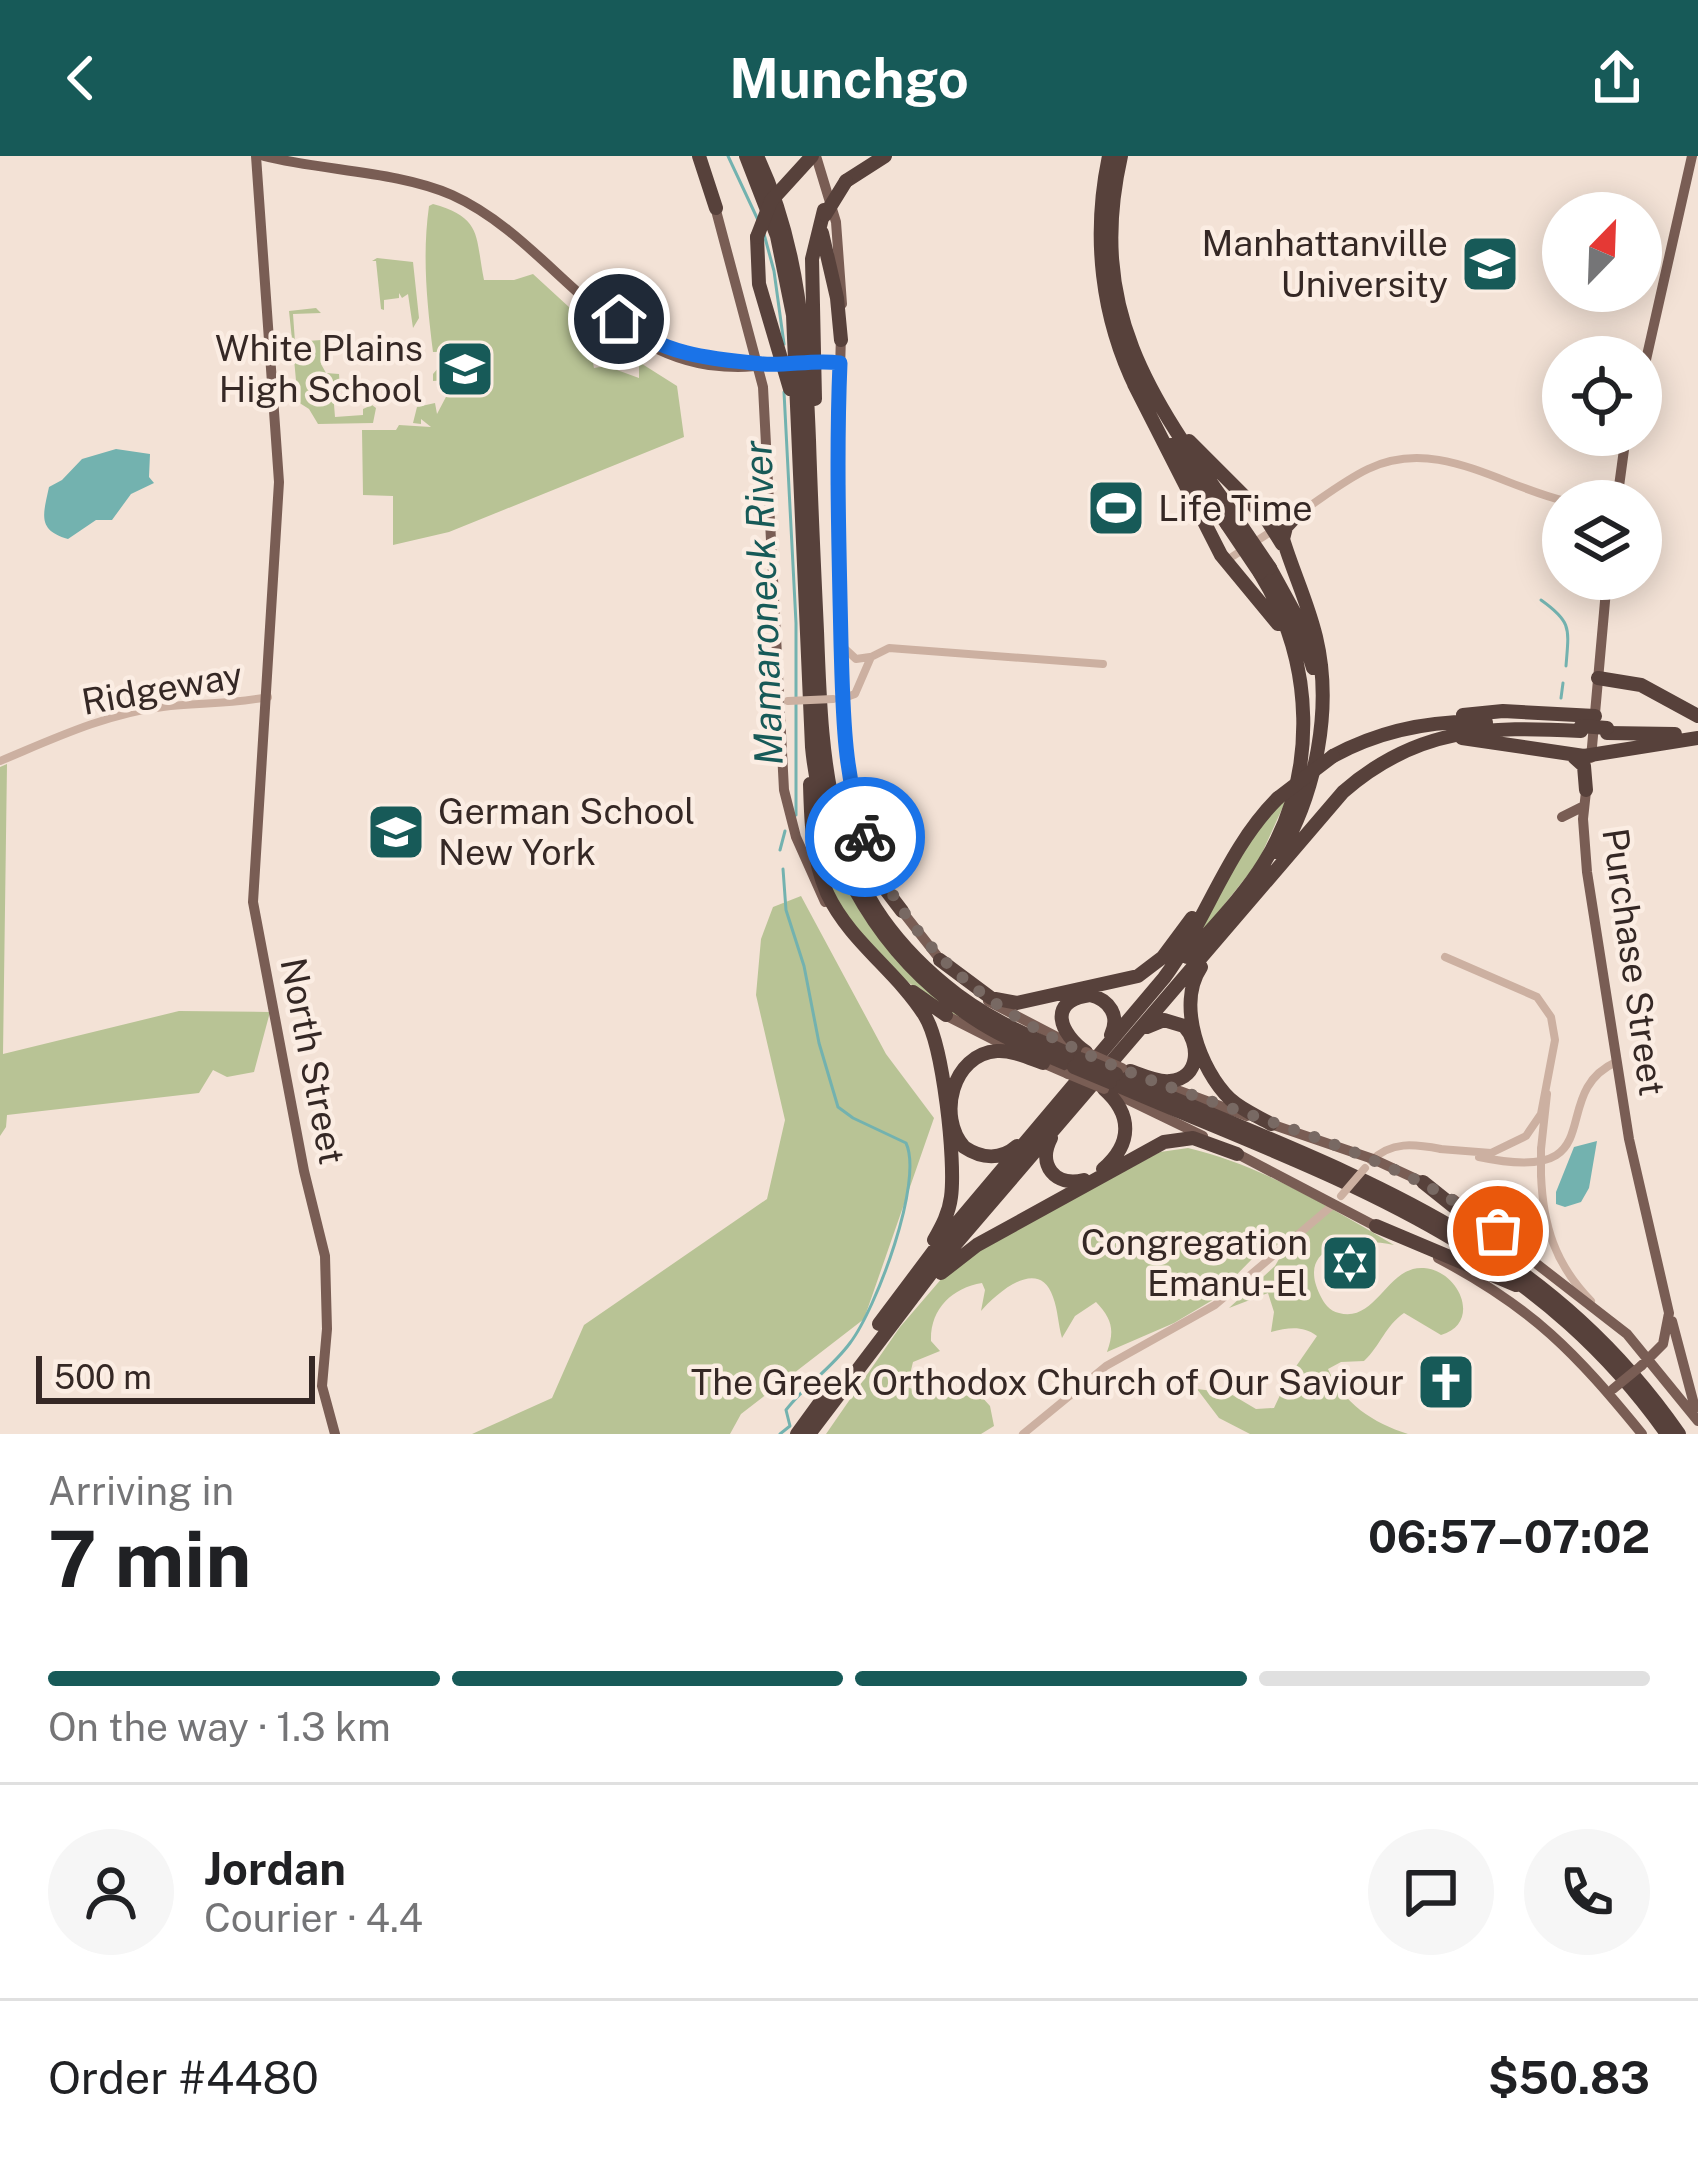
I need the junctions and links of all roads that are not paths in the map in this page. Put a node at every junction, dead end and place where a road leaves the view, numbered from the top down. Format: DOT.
graph roads {
  1 [pos="260,156"];
  2 [pos="296,156"];
  3 [pos="697,156"];
  4 [pos="746,156"];
  5 [pos="757,156"];
  6 [pos="814,156"];
  7 [pos="885,156"];
  8 [pos="1109,156"];
  9 [pos="1120,156"];
  10 [pos="1692,156"];
  11 [pos="427,197"];
  12 [pos="716,208"];
  13 [pos="824,213"];
  14 [pos="487,217"];
  15 [pos="1653,336"];
  16 [pos="841,340"];
  17 [pos="837,362"];
  18 [pos="760,363"];
  19 [pos="1137,378"];
  20 [pos="805,463"];
  21 [pos="1542,493"];
  22 [pos="1298,514"];
  23 [pos="1273,530"];
  24 [pos="1226,561"];
  25 [pos="1294,571"];
  26 [pos="1605,600"];
  27 [pos="842,644"];
  28 [pos="871,657"];
  29 [pos="1103,664"];
  30 [pos="1598,678"];
  31 [pos="860,682"];
  32 [pos="268,697"];
  33 [pos="838,699"];
  34 [pos="783,701"];
  35 [pos="810,713"];
  36 [pos="1595,716"];
  37 [pos="1698,716"];
  38 [pos="1581,729"];
  39 [pos="1397,730"];
  40 [pos="1698,734"];
  41 [pos="845,743"];
  42 [pos="1310,748"];
  43 [pos="1410,748"];
  44 [pos="1557,753"];
  45 [pos="1591,755"];
  46 [pos="0,761"];
  47 [pos="1585,798"];
  48 [pos="830,800"];
  49 [pos="856,811"];
  50 [pos="1325,812"];
  51 [pos="1562,817"];
  52 [pos="875,862"];
  53 [pos="1222,874"];
  54 [pos="902,911"];
  55 [pos="1231,922"];
  56 [pos="1445,957"];
  57 [pos="940,960"];
  58 [pos="882,965"];
  59 [pos="901,987"];
  60 [pos="946,1015"];
  61 [pos="1135,1015"];
  62 [pos="1125,1046"];
  63 [pos="1616,1062"];
  64 [pos="1043,1063"];
  65 [pos="1081,1063"];
  66 [pos="1116,1077"];
  67 [pos="1546,1087"];
  68 [pos="1071,1109"];
  69 [pos="1047,1117"];
  70 [pos="1271,1124"];
  71 [pos="1526,1136"];
  72 [pos="1541,1146"];
  73 [pos="1439,1149"];
  74 [pos="1237,1154"];
  75 [pos="1369,1164"];
  76 [pos="1417,1179"];
  77 [pos="1337,1200"];
  78 [pos="1376,1226"];
  79 [pos="1596,1306"];
  80 [pos="894,1311"];
  81 [pos="1669,1313"];
  82 [pos="1569,1316"];
  83 [pos="1650,1357"];
  84 [pos="1611,1392"];
  85 [pos="1698,1418"];
  86 [pos="335,1434"];
  87 [pos="797,1434"];
  88 [pos="808,1434"];
  89 [pos="1023,1434"];
  90 [pos="1642,1434"];
  91 [pos="1667,1434"];
  92 [pos="1679,1434"];
  1 -- 14 [label="main road"];
  1 -- 32 [label="main road, North Street"];
  2 -- 18 [label="main road"];
  3 -- 12 [label="highway"];
  4 -- 20 [label="highway"];
  5 -- 20 [label="highway"];
  6 -- 16 [label="main road"];
  6 -- 20 [label="highway, bridge"];
  7 -- 13 [label="highway, bridge"];
  8 -- 19 [label="highway"];
  9 -- 19 [label="highway"];
  10 -- 15 [label="main road"];
  11 -- 14 [label="main road"];
  12 -- 18 [label="main road"];
  13 -- 16 [label="highway"];
  13 -- 20 [label="highway"];
  14 -- 18 [label="main road"];
  16 -- 17 [label="main road"];
  17 -- 18 [label="main road, bridge"];
  17 -- 27 [label="main road"];
  18 -- 34 [label="main road"];
  19 -- 23 [label="highway"];
  19 -- 24 [label="highway"];
  19 -- 42 [label="highway, bridge"];
  20 -- 35 [label="highway"];
  20 -- 48 [label="highway"];
  21 -- 22 [label="street"];
  22 -- 23 [label="street"];
  22 -- 25 [label="highway"];
  23 -- 24 [label="street"];
  23 -- 25 [label="highway"];
  24 -- 42 [label="highway"];
  25 -- 42 [label="highway"];
  26 -- 30 [label="main road, Purchase Street"];
  27 -- 28 [label="street"];
  27 -- 33 [label="main road"];
  28 -- 29 [label="street"];
  28 -- 31 [label="street"];
  30 -- 36 [label="main road, Purchase Street"];
  30 -- 37 [label="highway"];
  31 -- 33 [label="street"];
  31 -- 41 [label="street"];
  32 -- 46 [label="street, Ridgeway"];
  32 -- 86 [label="main road, North Street"];
  33 -- 34 [label="street, bridge"];
  33 -- 41 [label="main road"];
  34 -- 59 [label="main road"];
  35 -- 58 [label="highway"];
  35 -- 65 [label="highway"];
  36 -- 39 [label="highway"];
  36 -- 45 [label="main road, Purchase Street"];
  38 -- 39 [label="highway"];
  38 -- 40 [label="highway, bridge"];
  38 -- 43 [label="highway"];
  39 -- 53 [label="highway, bridge"];
  40 -- 45 [label="highway"];
  41 -- 49 [label="main road"];
  42 -- 55 [label="highway"];
  42 -- 61 [label="highway"];
  43 -- 44 [label="highway"];
  43 -- 50 [label="highway"];
  44 -- 45 [label="highway"];
  44 -- 47 [label="highway"];
  45 -- 47 [label="main road, Purchase Street"];
  47 -- 51 [label="main road"];
  47 -- 63 [label="main road, Purchase Street"];
  48 -- 54 [label="highway"];
  48 -- 65 [label="highway"];
  49 -- 52 [label="main road"];
  49 -- 52 [label="main road"];
  50 -- 55 [label="highway"];
  50 -- 70 [label="highway"];
  52 -- 54 [label="main road"];
  53 -- 57 [label="highway"];
  53 -- 61 [label="highway"];
  54 -- 57 [label="main road"];
  55 -- 62 [label="highway"];
  56 -- 67 [label="street"];
  57 -- 65 [label="main road"];
  58 -- 59 [label="highway"];
  58 -- 60 [label="highway"];
  59 -- 60 [label="main road"];
  59 -- 80 [label="highway"];
  60 -- 64 [label="main road"];
  61 -- 65 [label="highway"];
  62 -- 66 [label="highway"];
  62 -- 68 [label="highway"];
  63 -- 73 [label="street"];
  63 -- 81 [label="main road, Purchase Street"];
  64 -- 65 [label="main road"];
  64 -- 69 [label="highway"];
  65 -- 65 [label="highway"];
  65 -- 66 [label="highway, bridge"];
  65 -- 69 [label="highway"];
  66 -- 68 [label="highway"];
  66 -- 70 [label="main road"];
  66 -- 74 [label="main road"];
  66 -- 82 [label="highway"];
  67 -- 71 [label="street"];
  67 -- 72 [label="street"];
  68 -- 80 [label="highway"];
  69 -- 80 [label="highway"];
  70 -- 75 [label="main road"];
  71 -- 72 [label="street"];
  71 -- 73 [label="street"];
  72 -- 79 [label="street, bridge"];
  73 -- 75 [label="street"];
  74 -- 77 [label="main road"];
  74 -- 80 [label="highway"];
  75 -- 76 [label="main road"];
  75 -- 77 [label="street, bridge"];
  76 -- 79 [label="main road"];
  76 -- 82 [label="highway"];
  77 -- 78 [label="main road"];
  77 -- 89 [label="street"];
  78 -- 82 [label="highway"];
  78 -- 84 [label="main road"];
  79 -- 83 [label="main road"];
  80 -- 87 [label="highway"];
  80 -- 88 [label="highway"];
  81 -- 83 [label="main road, Purchase Street"];
  81 -- 85 [label="main road"];
  82 -- 91 [label="highway"];
  82 -- 92 [label="highway"];
  83 -- 84 [label="main road, bridge"];
  83 -- 85 [label="main road"];
  84 -- 90 [label="main road"];
}
